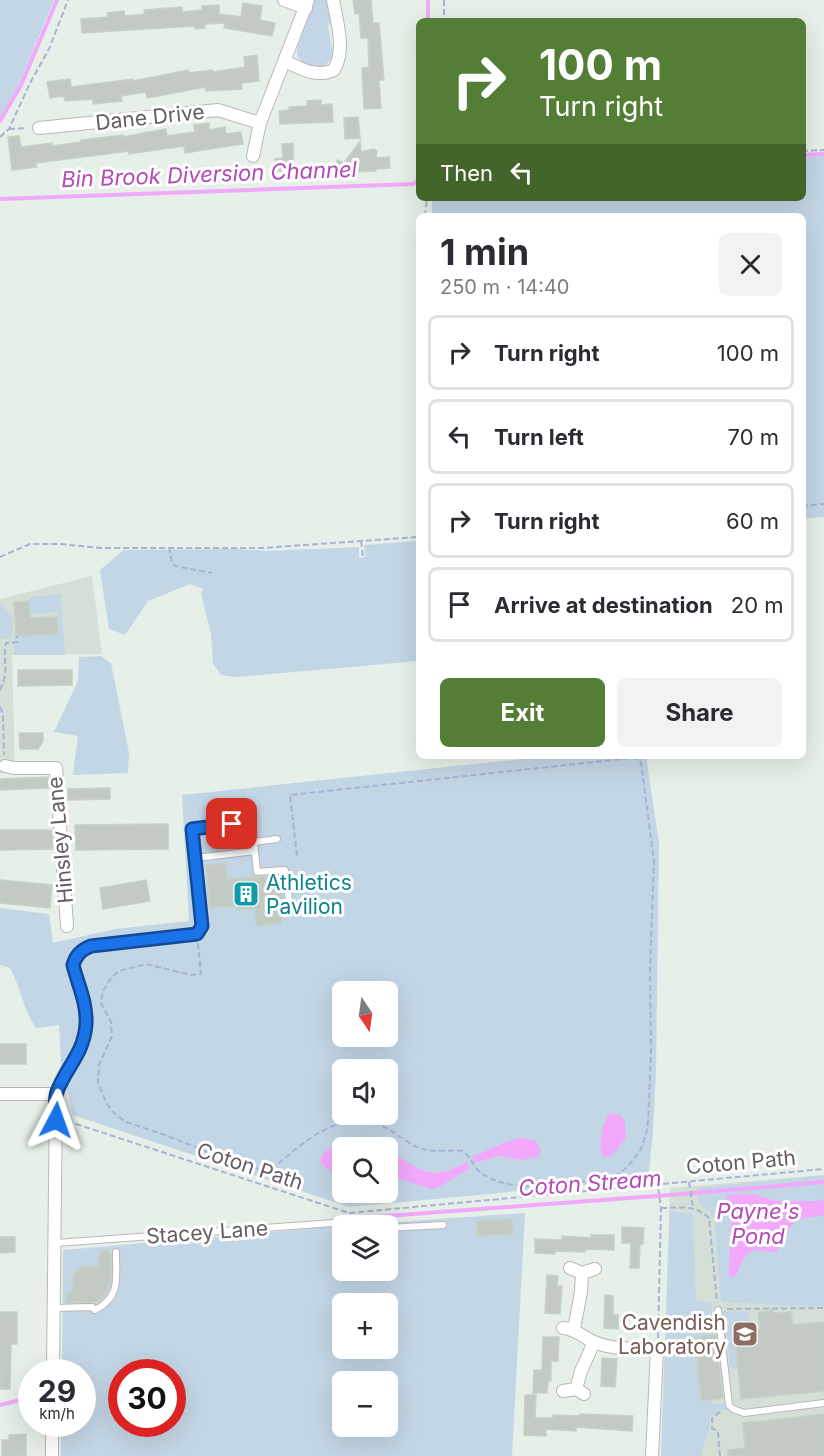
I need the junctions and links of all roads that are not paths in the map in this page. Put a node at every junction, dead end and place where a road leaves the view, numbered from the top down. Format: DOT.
graph roads {
  1 [pos="284,0"];
  2 [pos="333,0"];
  3 [pos="307,4"];
  4 [pos="285,61"];
  5 [pos="260,123"];
  6 [pos="39,128"];
  7 [pos="253,156"];
  8 [pos="3,764"];
  9 [pos="277,839"];
  10 [pos="254,842"];
  11 [pos="255,851"];
  12 [pos="196,858"];
  13 [pos="289,901"];
  14 [pos="67,926"];
  15 [pos="0,1094"];
  16 [pos="56,1094"];
  17 [pos="332,1223"];
  18 [pos="443,1225"];
  19 [pos="398,1227"];
  20 [pos="56,1243"];
  21 [pos="117,1252"];
  22 [pos="595,1269"];
  23 [pos="54,1308"];
  24 [pos="718,1310"];
  25 [pos="594,1342"];
  26 [pos="53,1359"];
  27 [pos="575,1391"];
  28 [pos="824,1403"];
  29 [pos="52,1437"];
  30 [pos="52,1456"];
  31 [pos="652,1456"];
  1 -- 3 [label="street"];
  2 -- 4 [label="street"];
  3 -- 4 [label="street"];
  4 -- 5 [label="street"];
  5 -- 6 [label="street, Dane Drive"];
  5 -- 7 [label="street"];
  8 -- 14 [label="street, Hinsley Lane"];
  9 -- 10 [label="lane"];
  10 -- 11 [label="lane"];
  10 -- 12 [label="lane"];
  11 -- 12 [label="lane"];
  11 -- 13 [label="lane"];
  12 -- 16 [label="lane"];
  15 -- 16 [label="street"];
  16 -- 20 [label="street"];
  17 -- 20 [label="lane, Stacey Lane"];
  18 -- 19 [label="lane"];
  20 -- 23 [label="street"];
  21 -- 23 [label="lane"];
  22 -- 25 [label="street"];
  23 -- 26 [label="street"];
  24 -- 28 [label="lane"];
  25 -- 27 [label="street"];
  25 -- 31 [label="street"];
  29 -- 30 [label="street"];
}
